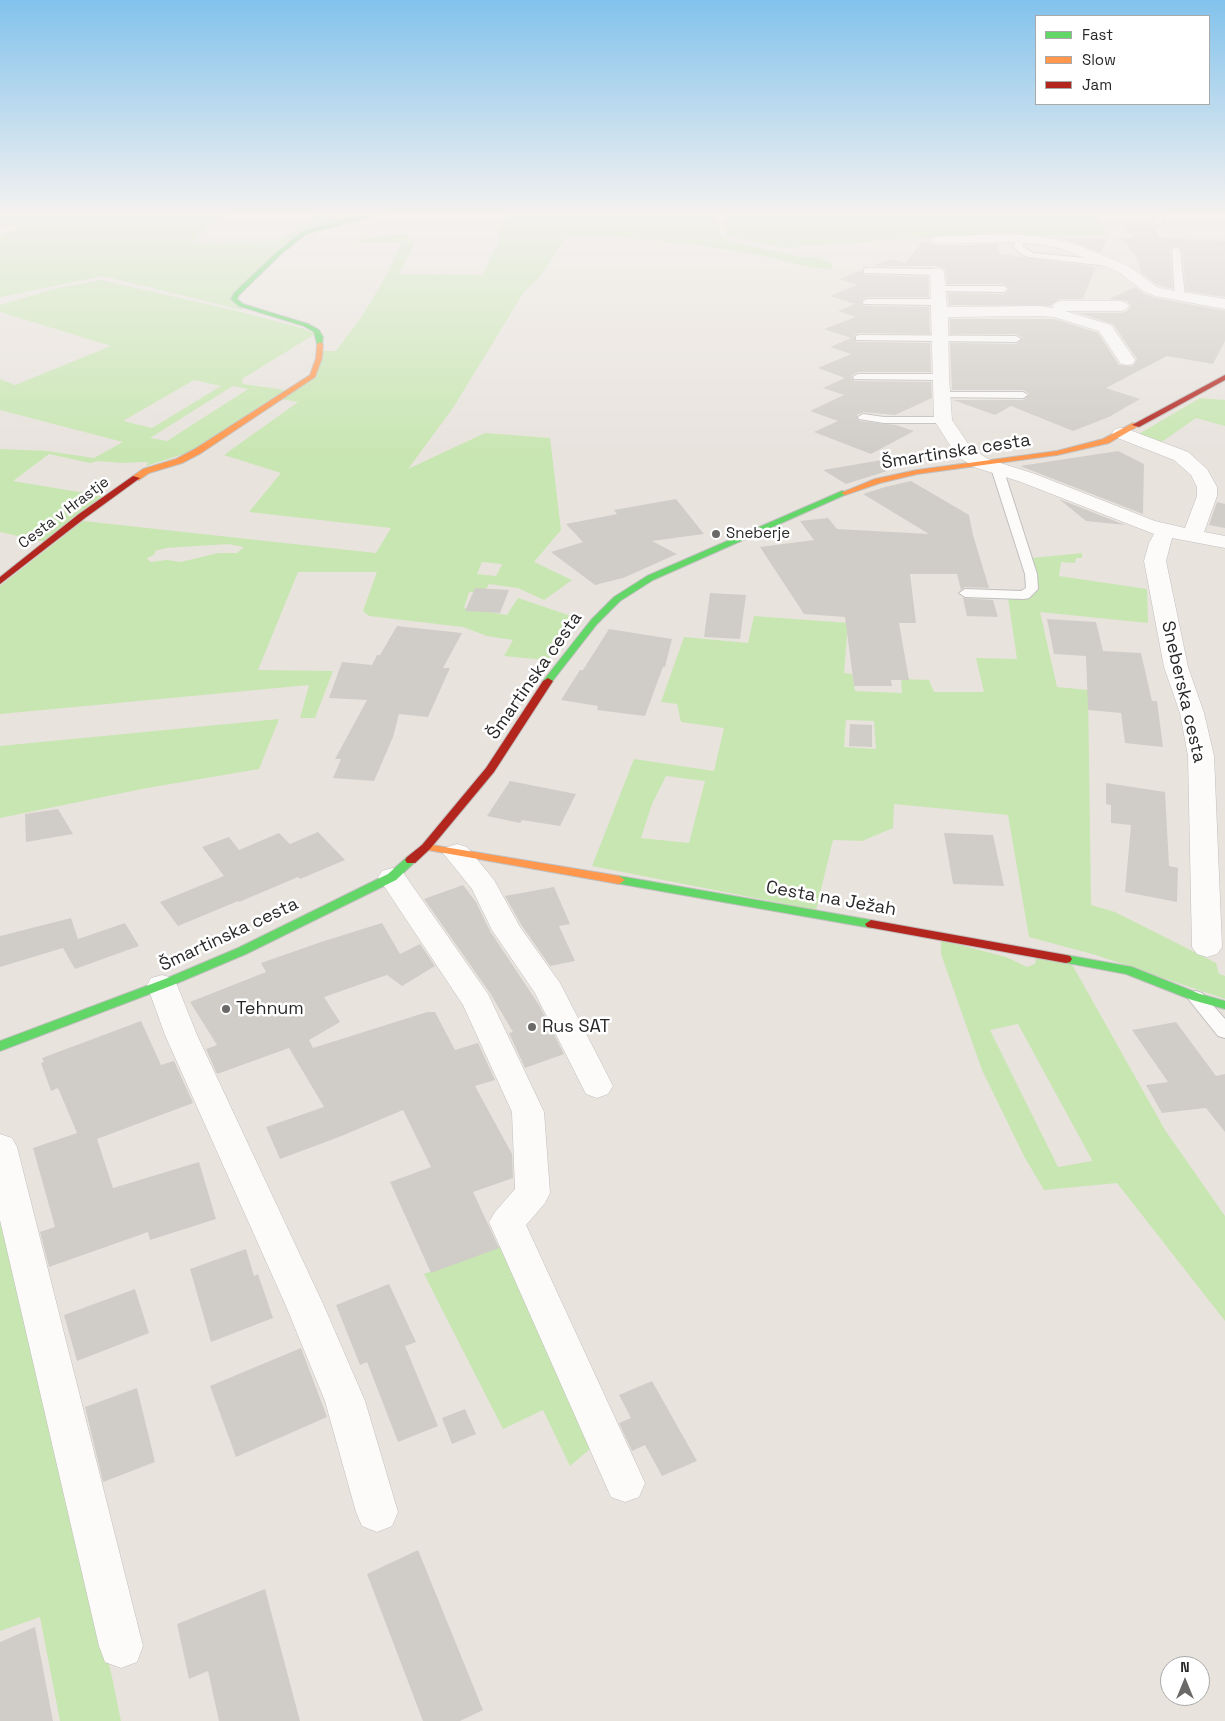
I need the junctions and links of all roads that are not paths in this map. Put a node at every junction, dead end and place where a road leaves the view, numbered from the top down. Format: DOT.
graph roads {
  1 [pos="238,292"];
  2 [pos="939,292"];
  3 [pos="986,292"];
  4 [pos="1162,292"];
  5 [pos="1180,292"];
  6 [pos="1180,297"];
  7 [pos="939,301"];
  8 [pos="867,302"];
  9 [pos="1225,304"];
  10 [pos="1121,306"];
  11 [pos="1040,311"];
  12 [pos="859,338"];
  13 [pos="941,338"];
  14 [pos="1016,339"];
  15 [pos="1128,360"];
  16 [pos="858,377"];
  17 [pos="940,377"];
  18 [pos="1225,377"];
  19 [pos="941,395"];
  20 [pos="1024,395"];
  21 [pos="863,417"];
  22 [pos="944,420"];
  23 [pos="1121,433"];
  24 [pos="989,466"];
  25 [pos="1166,531"];
  26 [pos="1192,536"];
  27 [pos="1225,542"];
  28 [pos="0,581"];
  29 [pos="965,593"];
  30 [pos="426,847"];
  31 [pos="456,853"];
  32 [pos="392,877"];
  33 [pos="1208,947"];
  34 [pos="162,985"];
  35 [pos="1196,997"];
  36 [pos="1225,1005"];
  37 [pos="1225,1031"];
  38 [pos="0,1046"];
  39 [pos="597,1086"];
  40 [pos="0,1147"];
  41 [pos="625,1483"];
  42 [pos="377,1512"];
  43 [pos="121,1646"];
  1 -- 28 [label="street, Cesta v Hrastje"];
  2 -- 7 [label="street"];
  3 -- 7 [label="lane"];
  4 -- 6 [label="street"];
  5 -- 6 [label="lane"];
  6 -- 9 [label="street"];
  7 -- 8 [label="lane"];
  7 -- 11 [label="street"];
  7 -- 13 [label="street"];
  10 -- 11 [label="street"];
  11 -- 15 [label="street"];
  12 -- 13 [label="lane"];
  13 -- 14 [label="lane"];
  13 -- 17 [label="street"];
  16 -- 17 [label="lane"];
  17 -- 19 [label="street"];
  18 -- 23 [label="street, Šmartinska cesta"];
  19 -- 20 [label="lane"];
  19 -- 22 [label="street"];
  21 -- 22 [label="lane"];
  22 -- 24 [label="street"];
  23 -- 24 [label="street, Šmartinska cesta"];
  23 -- 26 [label="street"];
  24 -- 25 [label="street"];
  24 -- 29 [label="lane"];
  24 -- 30 [label="street, Šmartinska cesta"];
  25 -- 26 [label="street"];
  25 -- 33 [label="street, Sneberska cesta"];
  26 -- 27 [label="street"];
  30 -- 31 [label="street, Cesta na Ježah"];
  30 -- 32 [label="street, Šmartinska cesta"];
  31 -- 35 [label="street, Cesta na Ježah"];
  31 -- 39 [label="street"];
  32 -- 34 [label="street, Šmartinska cesta"];
  32 -- 41 [label="street"];
  34 -- 38 [label="street, Šmartinska cesta"];
  34 -- 42 [label="street"];
  35 -- 36 [label="street, Cesta na Ježah"];
  35 -- 37 [label="lane"];
  40 -- 43 [label="street"];
}
